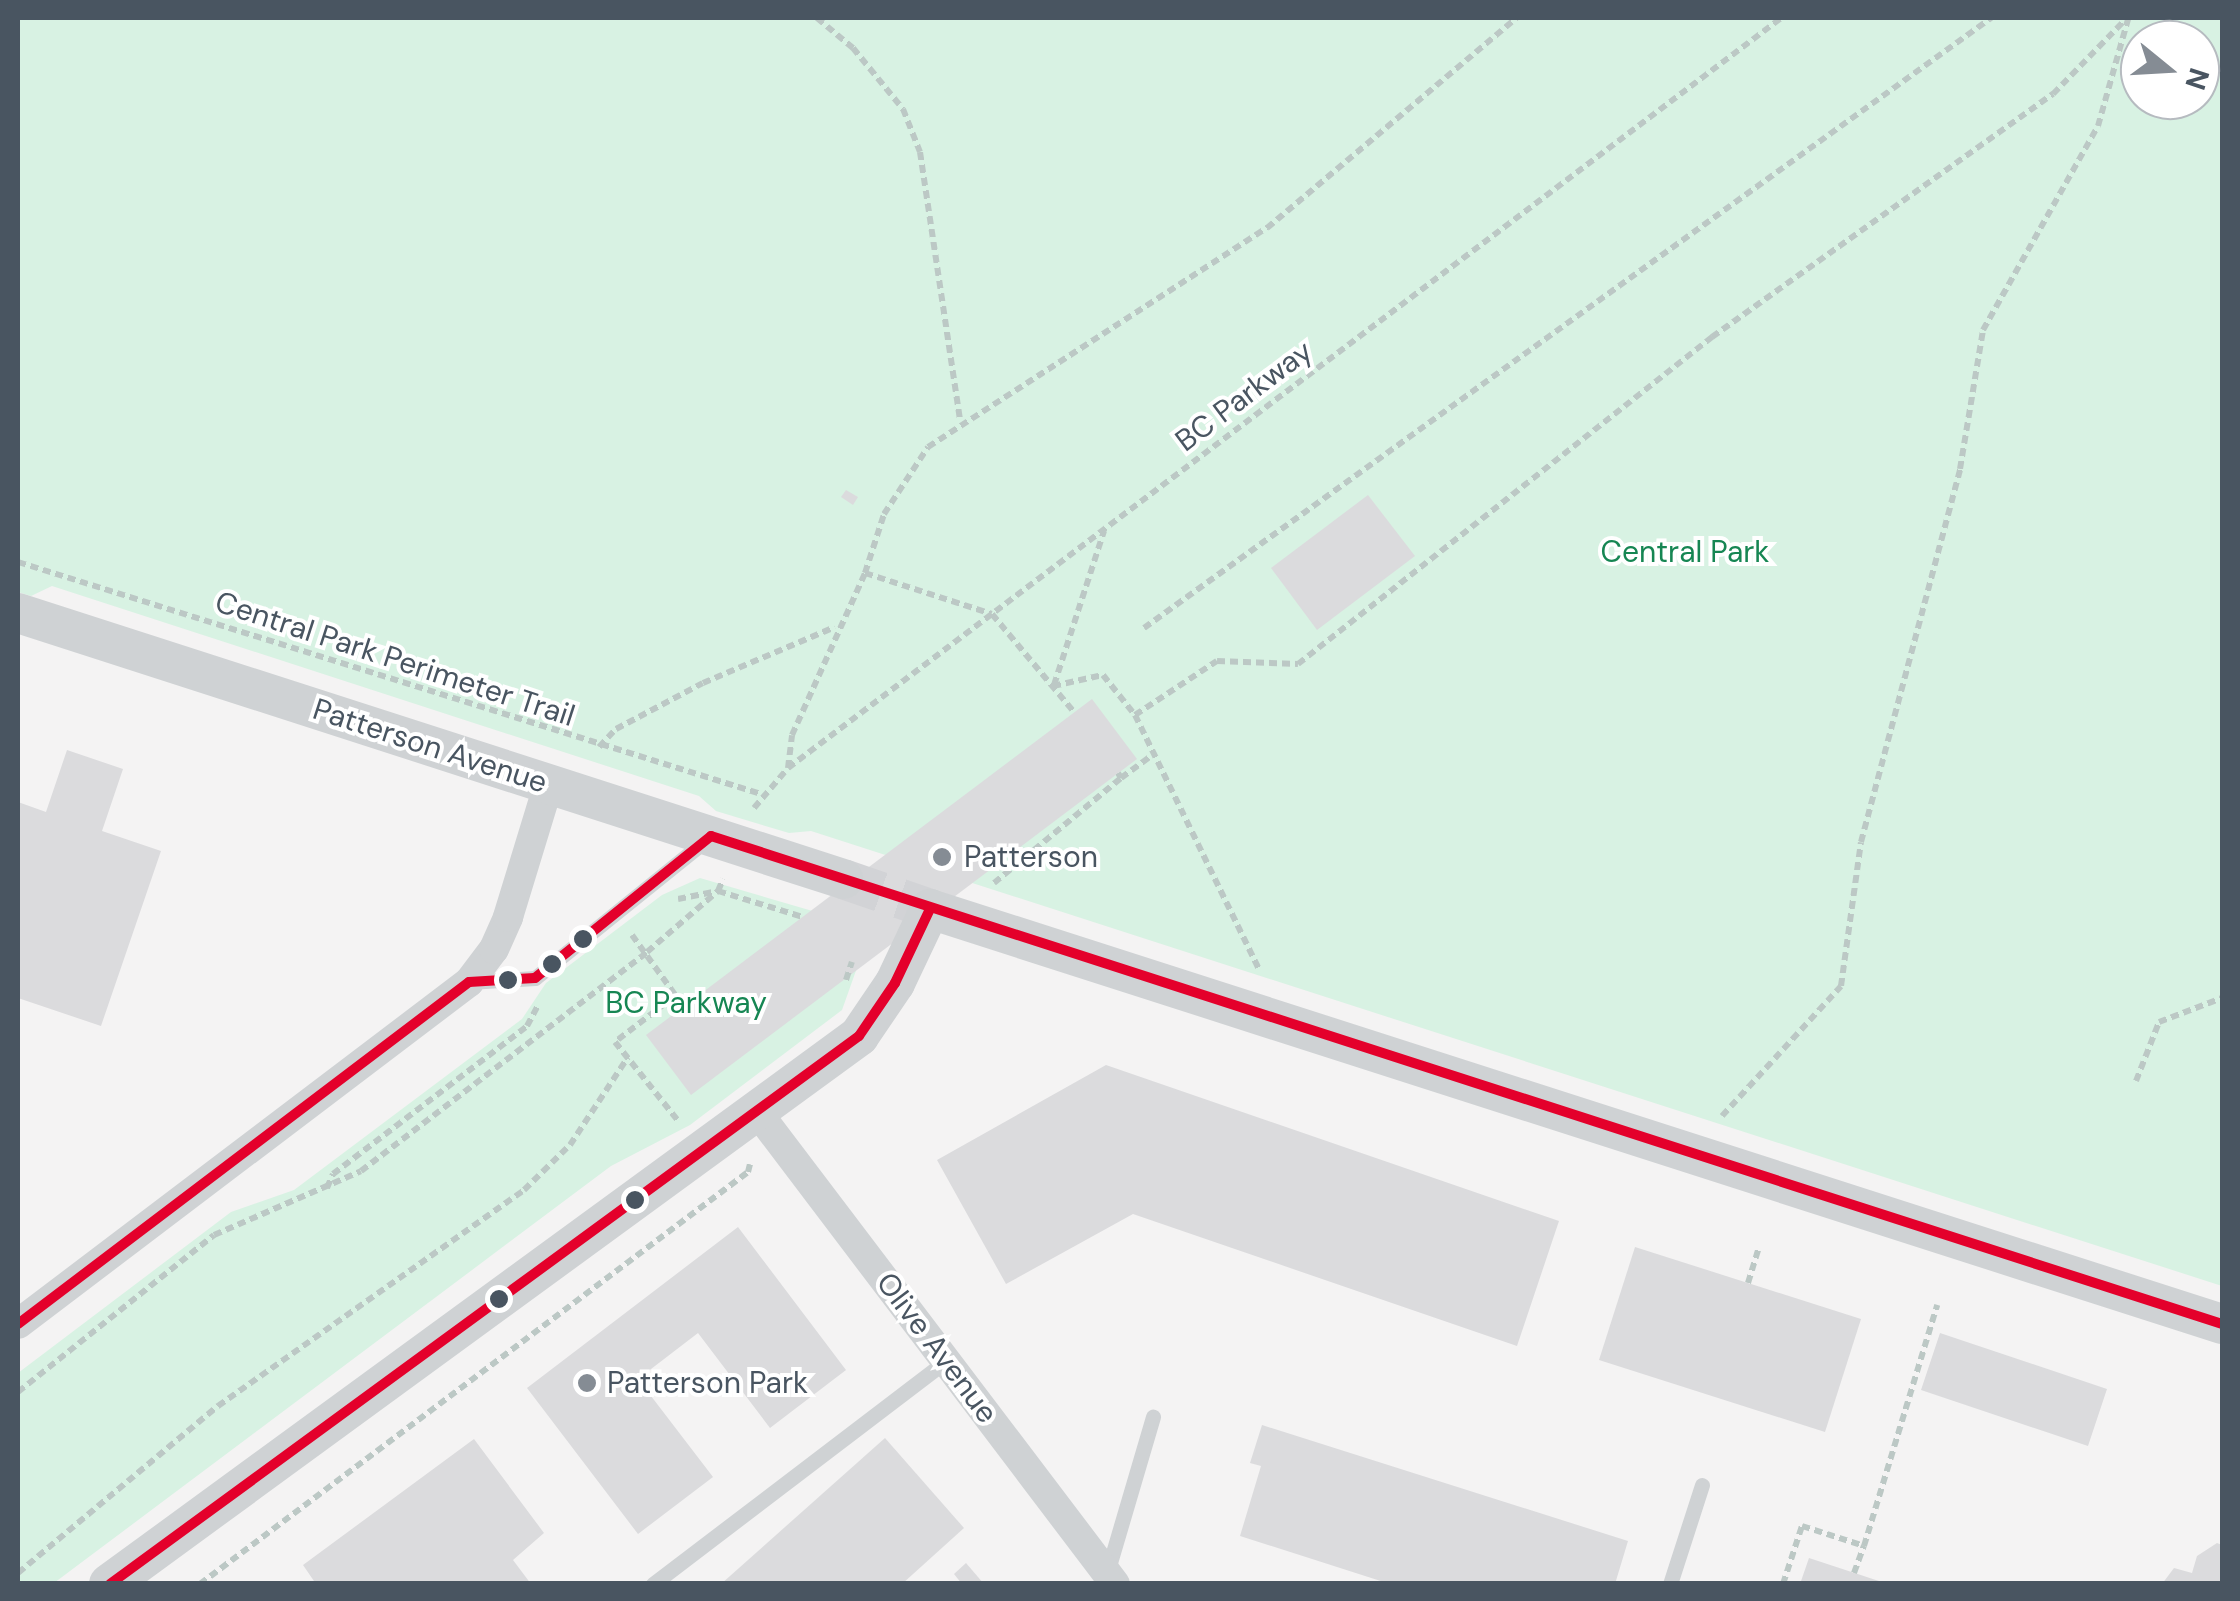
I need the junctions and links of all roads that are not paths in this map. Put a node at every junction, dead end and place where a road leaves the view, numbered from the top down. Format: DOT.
graph roads {
  1 [pos="18,613"];
  2 [pos="549,784"];
  3 [pos="711,836"];
  4 [pos="843,880"];
  5 [pos="469,982"];
  6 [pos="758,1113"];
  7 [pos="18,1324"];
  8 [pos="2222,1324"];
  9 [pos="946,1361"];
  10 [pos="1154,1416"];
  11 [pos="1702,1485"];
  12 [pos="1111,1578"];
  13 [pos="109,1584"];
  14 [pos="653,1584"];
  15 [pos="1670,1584"];
  1 -- 2 [label="street, Patterson Avenue"];
  2 -- 3 [label="street, Patterson Avenue"];
  2 -- 5 [label="street"];
  3 -- 4 [label="street, Patterson Avenue"];
  3 -- 5 [label="lane"];
  5 -- 7 [label="street"];
  6 -- 8 [label="street"];
  6 -- 9 [label="street, Olive Avenue"];
  6 -- 13 [label="street"];
  9 -- 12 [label="street, Olive Avenue"];
  9 -- 14 [label="lane"];
  10 -- 12 [label="lane"];
  11 -- 15 [label="lane"];
}
